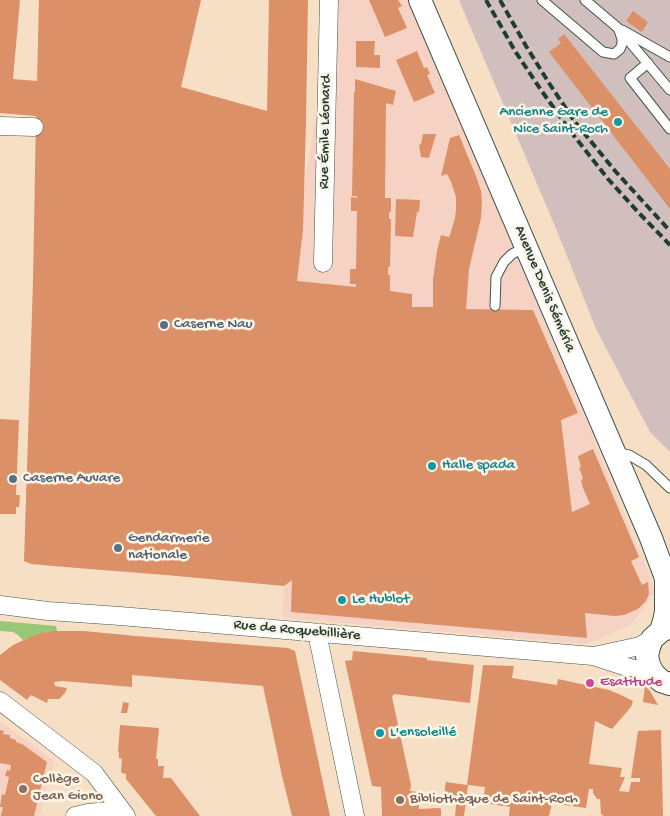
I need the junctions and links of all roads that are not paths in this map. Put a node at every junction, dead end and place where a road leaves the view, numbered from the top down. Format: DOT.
graph roads {
  1 [pos="329,0"];
  2 [pos="420,0"];
  3 [pos="542,0"];
  4 [pos="585,0"];
  5 [pos="618,28"];
  6 [pos="670,57"];
  7 [pos="648,63"];
  8 [pos="670,90"];
  9 [pos="0,126"];
  10 [pos="34,127"];
  11 [pos="670,129"];
  12 [pos="526,247"];
  13 [pos="323,263"];
  14 [pos="495,306"];
  15 [pos="613,452"];
  16 [pos="670,488"];
  17 [pos="668,584"];
  18 [pos="0,605"];
  19 [pos="320,633"];
  20 [pos="661,633"];
  21 [pos="594,656"];
  22 [pos="665,682"];
  23 [pos="0,701"];
  24 [pos="125,815"];
  25 [pos="75,816"];
  26 [pos="355,816"];
  1 -- 13 [label="street, Rue Émile Léonard"];
  2 -- 12 [label="street, Avenue Denis Séméria"];
  3 -- 5 [label="lane"];
  4 -- 5 [label="lane"];
  5 -- 6 [label="lane"];
  5 -- 7 [label="lane"];
  7 -- 8 [label="lane"];
  7 -- 11 [label="lane"];
  9 -- 10 [label="street"];
  12 -- 14 [label="lane"];
  12 -- 15 [label="street, Avenue Denis Séméria"];
  15 -- 16 [label="lane"];
  15 -- 17 [label="street, Avenue Denis Séméria"];
  17 -- 20 [label="street, Avenue Denis Séméria"];
  18 -- 19 [label="street, Rue de Roquebillière"];
  19 -- 21 [label="street, Rue de Roquebillière"];
  19 -- 26 [label="street"];
  20 -- 21 [label="street, Rue de Roquebillière"];
  20 -- 22 [label="street, Avenue Denis Séméria"];
  21 -- 22 [label="street, Rue de Roquebillière"];
  23 -- 24 [label="street"];
  24 -- 25 [label="street"];
}
